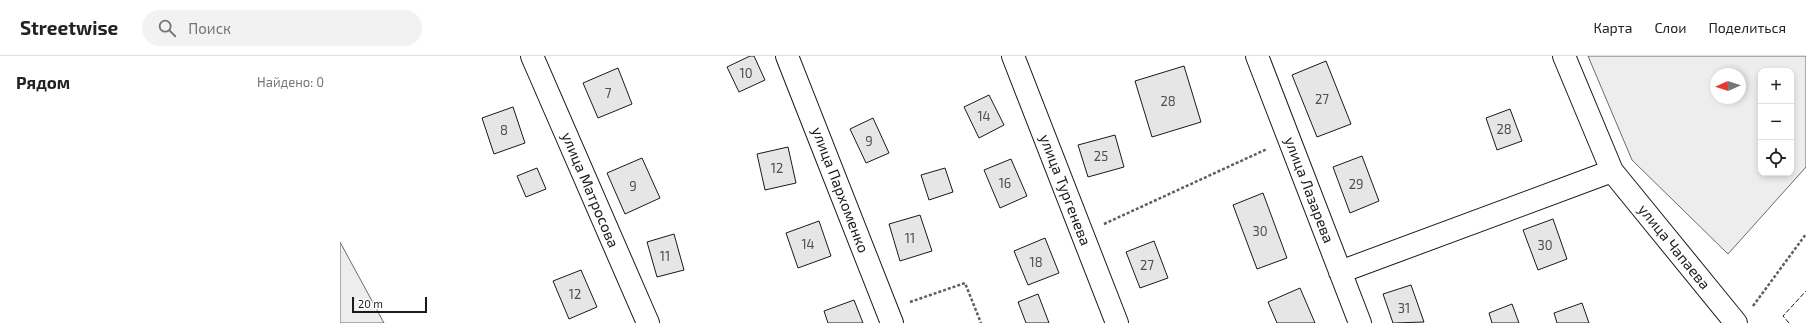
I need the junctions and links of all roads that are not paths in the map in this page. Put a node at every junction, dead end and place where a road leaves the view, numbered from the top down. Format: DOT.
graph roads {
  1 [pos="532,56"];
  2 [pos="787,56"];
  3 [pos="1013,56"];
  4 [pos="1257,56"];
  5 [pos="1564,56"];
  6 [pos="1612,171"];
  7 [pos="1340,272"];
  8 [pos="889,316"];
  9 [pos="1743,317"];
  10 [pos="648,323"];
  11 [pos="1117,323"];
  12 [pos="1360,323"];
  1 -- 10 [label="street, улица Матросова"];
  2 -- 8 [label="street, улица Пархоменко"];
  3 -- 11 [label="street, улица Тургенева"];
  4 -- 7 [label="street, улица Лазарева"];
  5 -- 6 [label="street, улица Чапаева"];
  6 -- 7 [label="street"];
  6 -- 9 [label="street, улица Чапаева"];
  7 -- 12 [label="street, улица Лазарева"];
}
